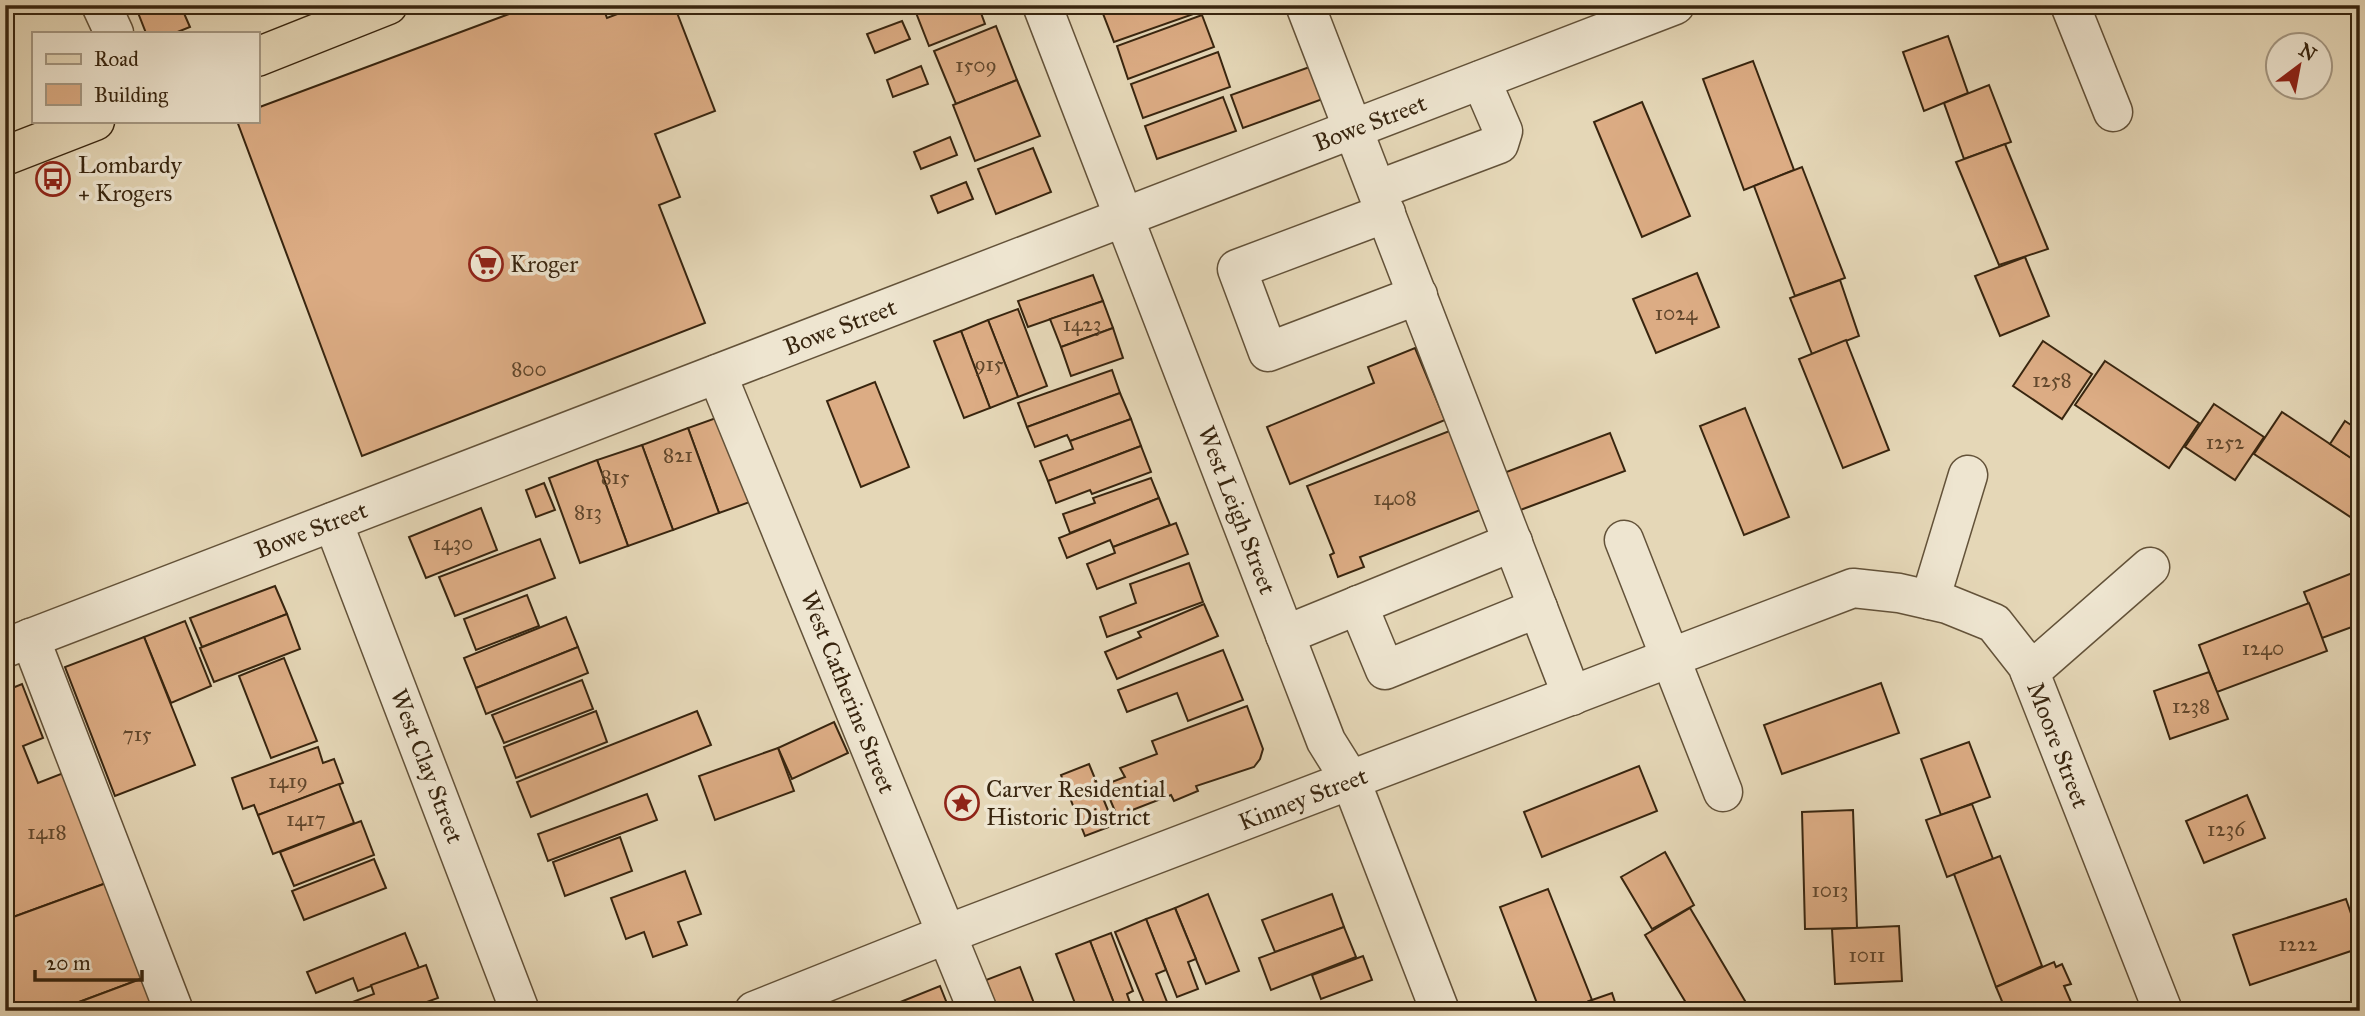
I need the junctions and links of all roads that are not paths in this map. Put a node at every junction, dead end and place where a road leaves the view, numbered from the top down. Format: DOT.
graph roads {
  1 [pos="101,5"];
  2 [pos="388,5"];
  3 [pos="1042,5"];
  4 [pos="1305,5"];
  5 [pos="1675,5"];
  6 [pos="2070,5"];
  7 [pos="1618,16"];
  8 [pos="114,32"];
  9 [pos="259,56"];
  10 [pos="1481,80"];
  11 [pos="2113,112"];
  12 [pos="92,122"];
  13 [pos="1354,129"];
  14 [pos="5,156"];
  15 [pos="1382,201"];
  16 [pos="1124,218"];
  17 [pos="1418,295"];
  18 [pos="717,374"];
  19 [pos="1968,475"];
  20 [pos="333,522"];
  21 [pos="1624,540"];
  22 [pos="1513,542"];
  23 [pos="2150,567"];
  24 [pos="1853,588"];
  25 [pos="1930,600"];
  26 [pos="1358,605"];
  27 [pos="1538,608"];
  28 [pos="1285,635"];
  29 [pos="18,643"];
  30 [pos="1671,658"];
  31 [pos="2030,672"];
  32 [pos="1572,696"];
  33 [pos="1351,781"];
  34 [pos="1723,792"];
  35 [pos="947,934"];
  36 [pos="174,1011"];
  37 [pos="520,1011"];
  38 [pos="754,1011"];
  39 [pos="978,1011"];
  40 [pos="1440,1011"];
  41 [pos="2163,1011"];
  1 -- 8 [label="street"];
  2 -- 9 [label="main road"];
  3 -- 16 [label="street, West Leigh Street"];
  4 -- 13 [label="street"];
  5 -- 7 [label="street, Bowe Street"];
  6 -- 11 [label="street"];
  7 -- 10 [label="street, Bowe Street"];
  10 -- 13 [label="street, Bowe Street"];
  10 -- 15 [label="street"];
  12 -- 14 [label="main road"];
  13 -- 15 [label="street"];
  13 -- 16 [label="street, Bowe Street"];
  15 -- 17 [label="street"];
  15 -- 17 [label="street"];
  16 -- 18 [label="street, Bowe Street"];
  16 -- 28 [label="street, West Leigh Street"];
  17 -- 22 [label="street"];
  18 -- 20 [label="street, Bowe Street"];
  18 -- 35 [label="street, West Catherine Street"];
  19 -- 25 [label="street"];
  20 -- 29 [label="street, Bowe Street"];
  20 -- 37 [label="street, West Clay Street"];
  21 -- 30 [label="street"];
  22 -- 26 [label="street"];
  22 -- 27 [label="street"];
  23 -- 31 [label="street"];
  24 -- 25 [label="street, Moore Street"];
  24 -- 30 [label="street, Kinney Street"];
  25 -- 31 [label="street, Moore Street"];
  26 -- 27 [label="street"];
  26 -- 28 [label="street"];
  27 -- 32 [label="street"];
  28 -- 33 [label="street, West Leigh Street"];
  29 -- 36 [label="street"];
  30 -- 32 [label="street, Kinney Street"];
  30 -- 34 [label="street"];
  31 -- 41 [label="street, Moore Street"];
  32 -- 33 [label="street, Kinney Street"];
  33 -- 35 [label="street, Kinney Street"];
  33 -- 40 [label="street, West Leigh Street"];
  35 -- 38 [label="street, Kinney Street"];
  35 -- 39 [label="street, West Catherine Street"];
}
